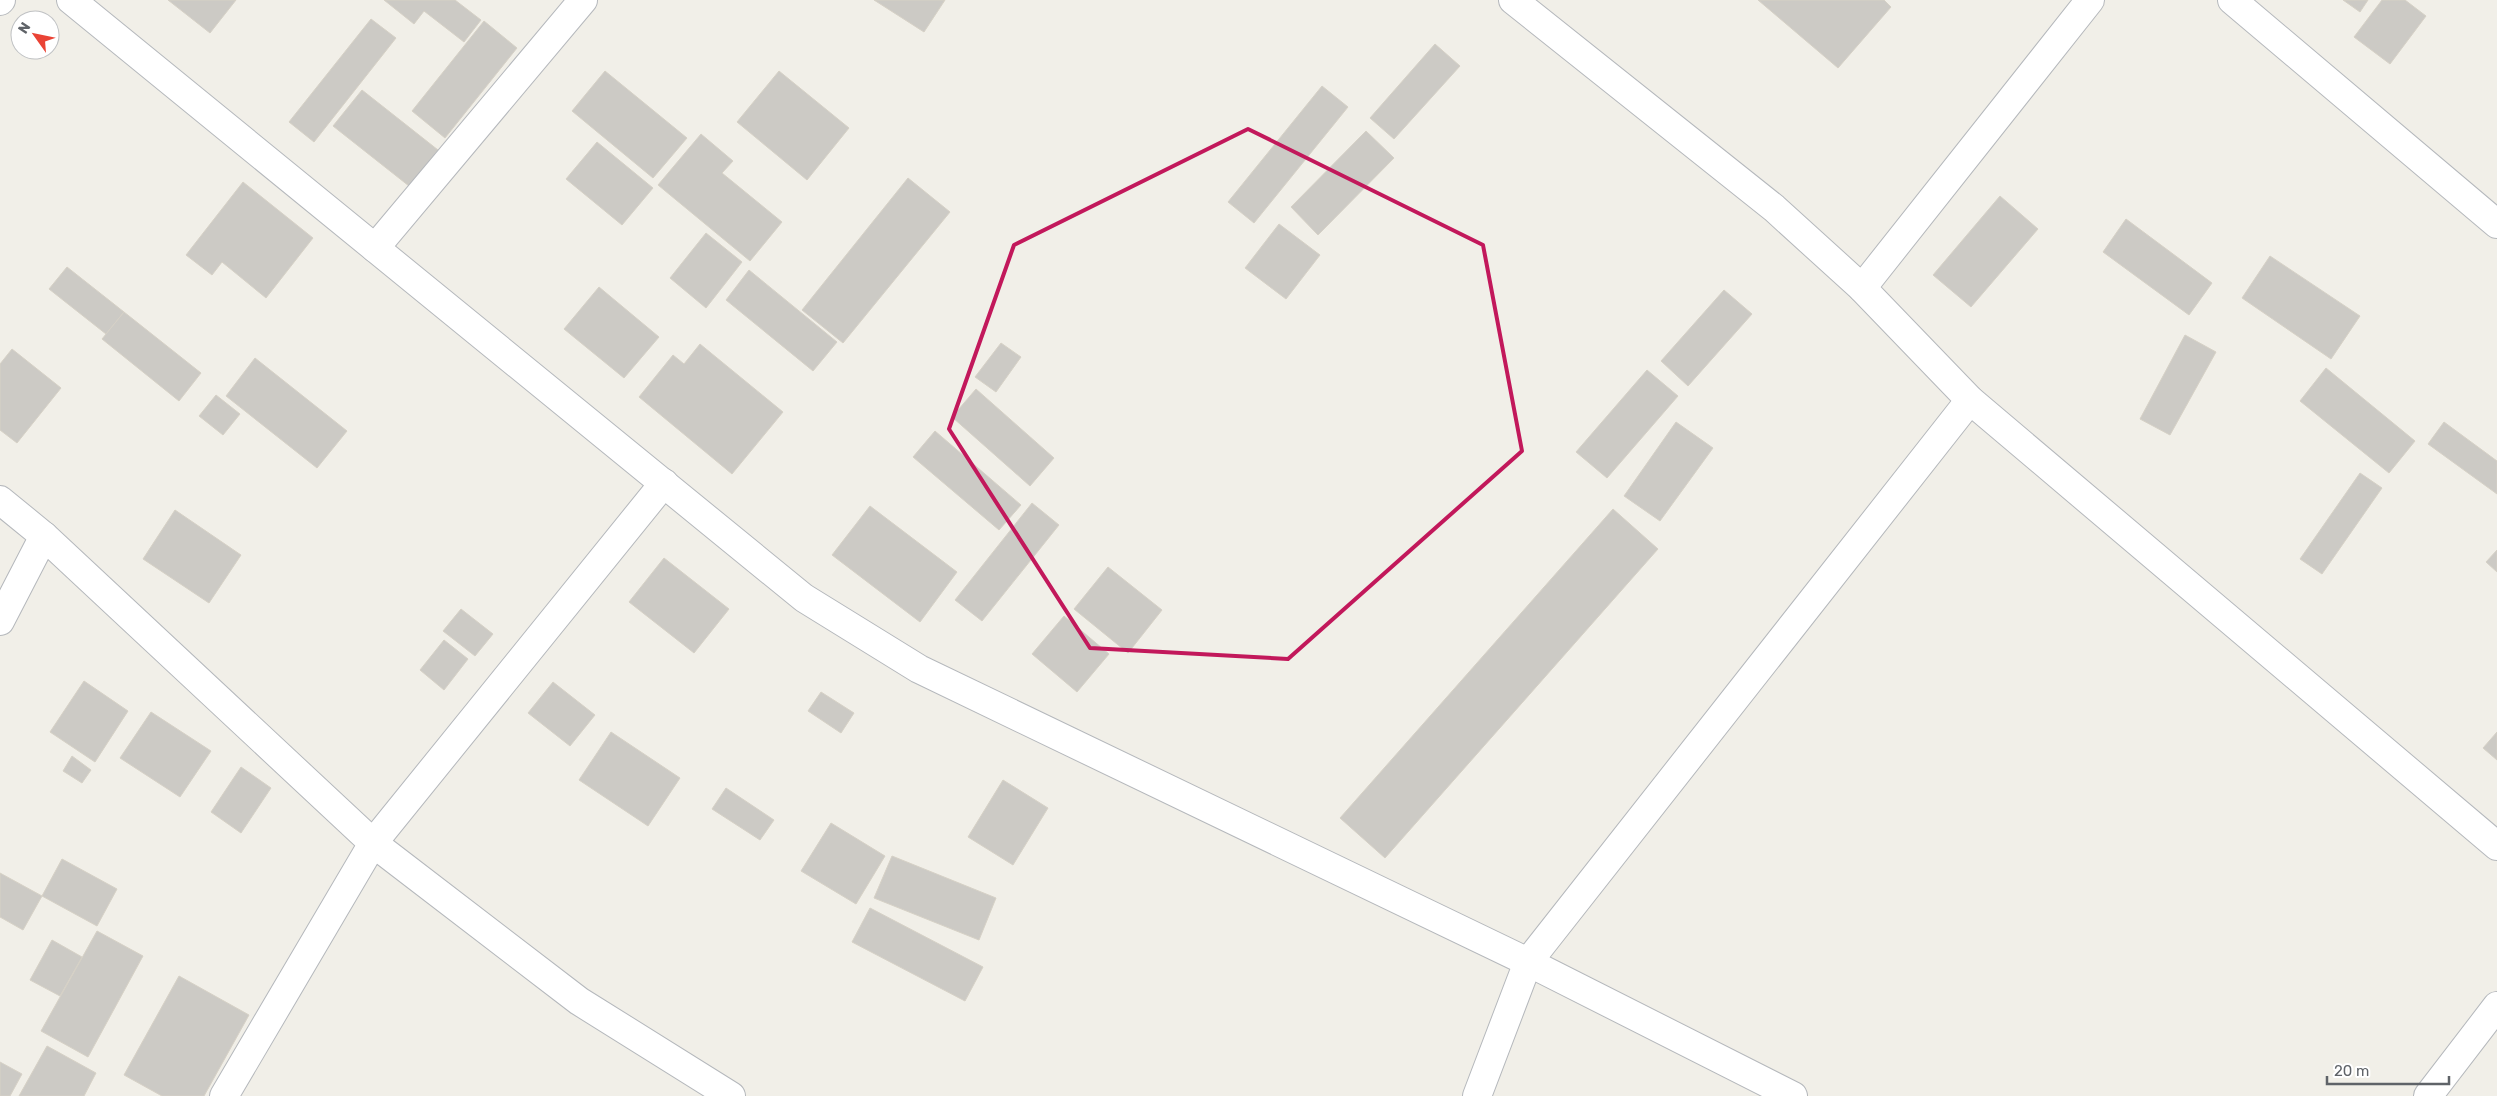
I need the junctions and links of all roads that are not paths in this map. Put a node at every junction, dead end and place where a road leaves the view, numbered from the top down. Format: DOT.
graph roads {
  1 [pos="71,0"];
  2 [pos="584,0"];
  3 [pos="1513,0"];
  4 [pos="2090,0"];
  5 [pos="2232,0"];
  6 [pos="2497,224"];
  7 [pos="375,248"];
  8 [pos="1862,288"];
  9 [pos="1970,400"];
  10 [pos="664,483"];
  11 [pos="0,500"];
  12 [pos="44,536"];
  13 [pos="0,621"];
  14 [pos="373,843"];
  15 [pos="2497,846"];
  16 [pos="1528,962"];
  17 [pos="2497,1006"];
  18 [pos="224,1096"];
  19 [pos="731,1096"];
  20 [pos="1477,1096"];
  21 [pos="1793,1096"];
  22 [pos="2428,1096"];
  1 -- 7 [label="street"];
  2 -- 7 [label="street"];
  3 -- 8 [label="street"];
  4 -- 8 [label="street"];
  5 -- 6 [label="street"];
  7 -- 10 [label="street"];
  8 -- 9 [label="street"];
  9 -- 15 [label="street"];
  9 -- 16 [label="street"];
  10 -- 14 [label="street"];
  10 -- 16 [label="street"];
  11 -- 12 [label="street"];
  12 -- 13 [label="street"];
  12 -- 14 [label="street"];
  14 -- 18 [label="street"];
  14 -- 19 [label="street"];
  16 -- 20 [label="street"];
  16 -- 21 [label="street"];
  17 -- 22 [label="street"];
}
